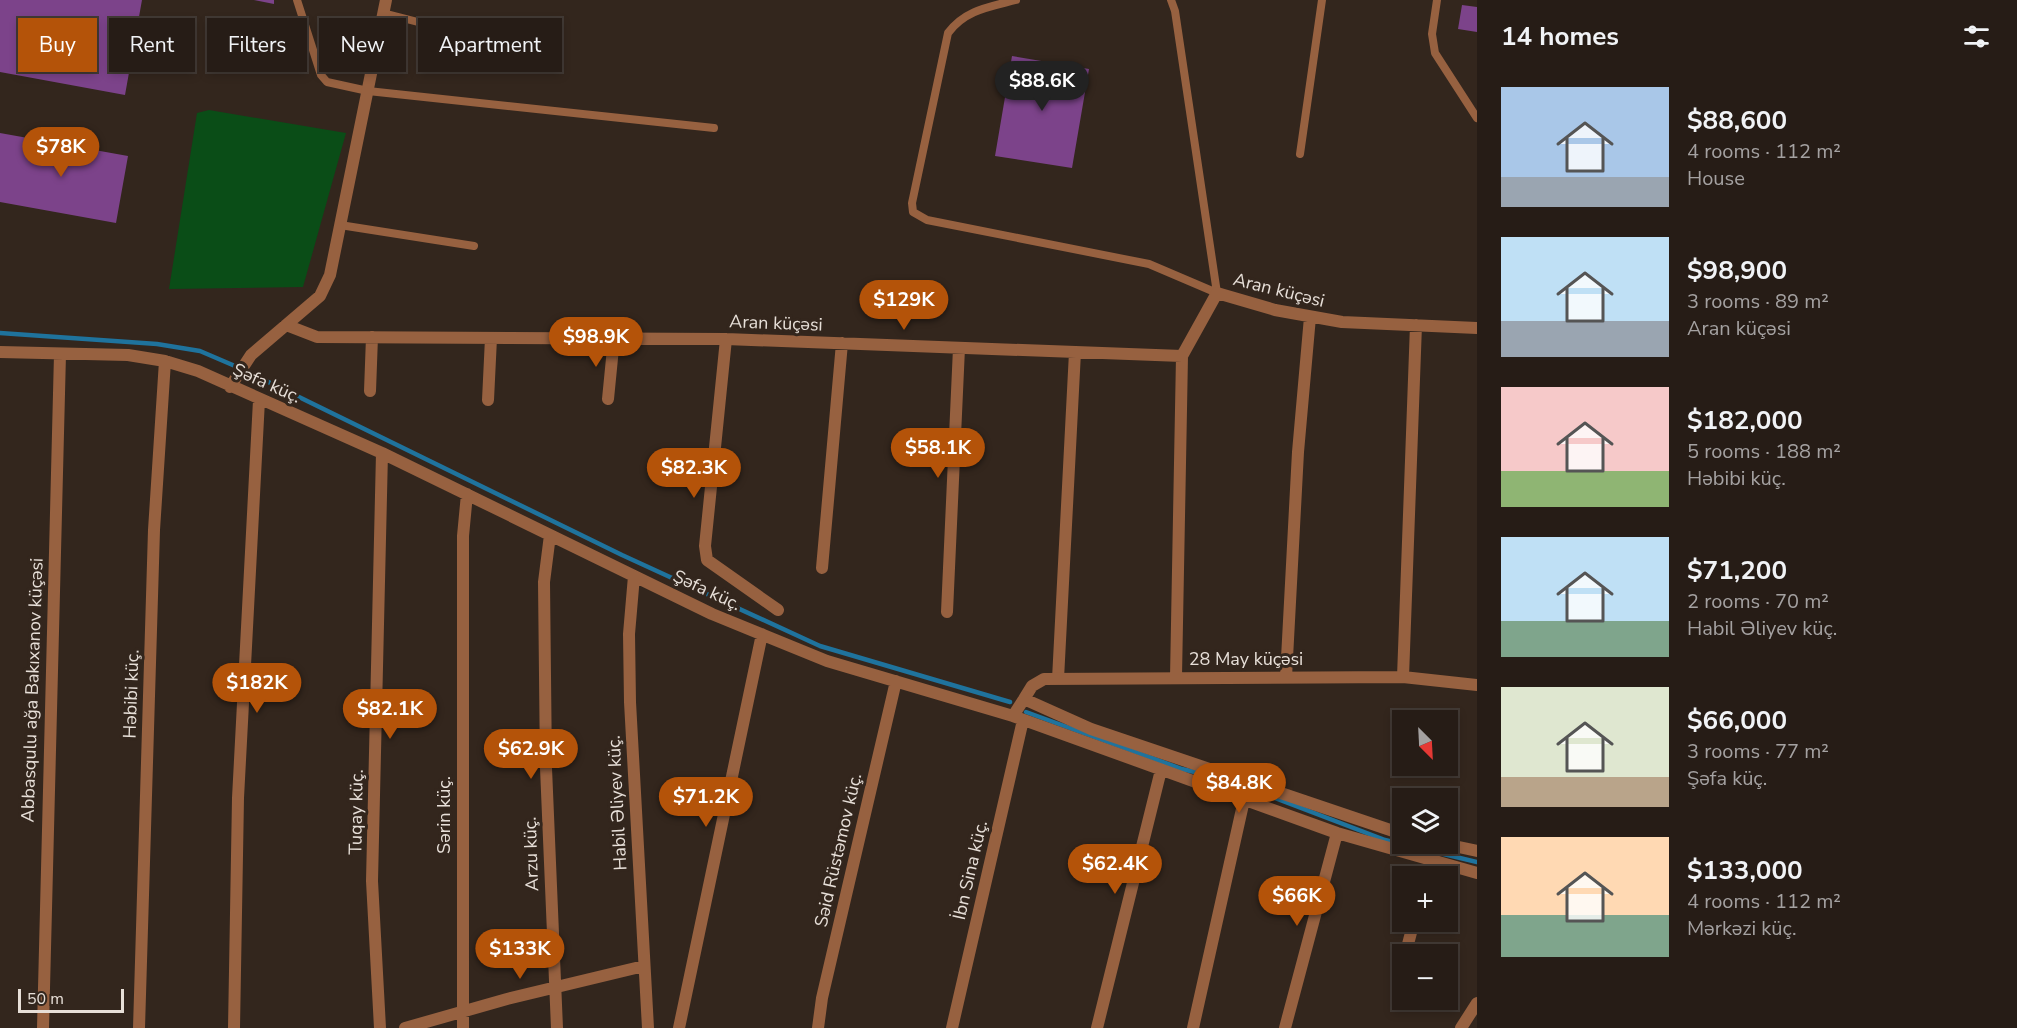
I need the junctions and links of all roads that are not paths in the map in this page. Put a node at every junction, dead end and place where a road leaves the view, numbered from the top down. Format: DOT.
graph roads {
  1 [pos="297,0"];
  2 [pos="386,0"];
  3 [pos="1016,0"];
  4 [pos="1171,0"];
  5 [pos="1322,0"];
  6 [pos="1437,0"];
  7 [pos="383,13"];
  8 [pos="418,22"];
  9 [pos="368,91"];
  10 [pos="1477,118"];
  11 [pos="714,128"];
  12 [pos="1300,154"];
  13 [pos="340,225"];
  14 [pos="474,246"];
  15 [pos="1217,293"];
  16 [pos="1310,317"];
  17 [pos="286,325"];
  18 [pos="1416,325"];
  19 [pos="1477,328"];
  20 [pos="372,337"];
  21 [pos="491,338"];
  22 [pos="614,338"];
  23 [pos="726,339"];
  24 [pos="842,343"];
  25 [pos="960,348"];
  26 [pos="0,352"];
  27 [pos="1075,352"];
  28 [pos="60,354"];
  29 [pos="1182,356"];
  30 [pos="165,360"];
  31 [pos="230,387"];
  32 [pos="370,391"];
  33 [pos="608,399"];
  34 [pos="259,400"];
  35 [pos="488,400"];
  36 [pos="382,453"];
  37 [pos="467,494"];
  38 [pos="550,535"];
  39 [pos="822,568"];
  40 [pos="634,576"];
  41 [pos="778,610"];
  42 [pos="947,612"];
  43 [pos="762,634"];
  44 [pos="1286,676"];
  45 [pos="1176,677"];
  46 [pos="1403,677"];
  47 [pos="1058,679"];
  48 [pos="896,681"];
  49 [pos="1477,685"];
  50 [pos="1024,699"];
  51 [pos="1018,718"];
  52 [pos="1161,770"];
  53 [pos="1245,800"];
  54 [pos="1392,831"];
  55 [pos="1337,833"];
  56 [pos="1458,847"];
  57 [pos="1477,851"];
  58 [pos="1429,860"];
  59 [pos="1428,866"];
  60 [pos="1477,873"];
  61 [pos="644,966"];
  62 [pos="555,988"];
  63 [pos="1477,1003"];
  64 [pos="462,1012"];
  65 [pos="43,1028"];
  66 [pos="139,1028"];
  67 [pos="234,1028"];
  68 [pos="380,1028"];
  69 [pos="405,1028"];
  70 [pos="463,1028"];
  71 [pos="557,1028"];
  72 [pos="648,1028"];
  73 [pos="679,1028"];
  74 [pos="818,1028"];
  75 [pos="952,1028"];
  76 [pos="1097,1028"];
  77 [pos="1193,1028"];
  78 [pos="1285,1028"];
  79 [pos="1461,1028"];
  1 -- 9 [label="lane"];
  2 -- 7 [label="street"];
  3 -- 15 [label="lane"];
  4 -- 15 [label="lane"];
  5 -- 12 [label="lane"];
  6 -- 10 [label="lane"];
  7 -- 8 [label="lane"];
  7 -- 9 [label="street"];
  9 -- 11 [label="lane"];
  9 -- 13 [label="street"];
  13 -- 14 [label="lane"];
  13 -- 17 [label="street"];
  15 -- 16 [label="street, Aran küçəsi"];
  15 -- 29 [label="street, Aran küçəsi"];
  16 -- 18 [label="street, Aran küçəsi"];
  16 -- 44 [label="street"];
  17 -- 20 [label="street, Aran küçəsi"];
  17 -- 31 [label="street"];
  18 -- 19 [label="street, Aran küçəsi"];
  18 -- 46 [label="street"];
  20 -- 21 [label="street, Aran küçəsi"];
  20 -- 32 [label="street"];
  21 -- 22 [label="street, Aran küçəsi"];
  21 -- 35 [label="street"];
  22 -- 23 [label="street, Aran küçəsi"];
  22 -- 33 [label="street"];
  23 -- 24 [label="street, Aran küçəsi"];
  23 -- 41 [label="street"];
  24 -- 25 [label="street, Aran küçəsi"];
  24 -- 39 [label="street"];
  25 -- 27 [label="street, Aran küçəsi"];
  25 -- 42 [label="street"];
  26 -- 28 [label="street, Şəfa küç."];
  27 -- 29 [label="street, Aran küçəsi"];
  27 -- 47 [label="street"];
  28 -- 30 [label="street, Şəfa küç."];
  28 -- 65 [label="street, Abbasqulu ağa Bakıxanov küçəsi"];
  29 -- 45 [label="street"];
  30 -- 31 [label="street, Şəfa küç."];
  30 -- 66 [label="street, Həbibi küç."];
  31 -- 34 [label="street, Şəfa küç."];
  34 -- 36 [label="street, Şəfa küç."];
  34 -- 67 [label="street"];
  36 -- 37 [label="street, Şəfa küç."];
  36 -- 68 [label="street, Tuqay küç."];
  37 -- 38 [label="street, Şəfa küç."];
  37 -- 64 [label="street, Sərin küç."];
  38 -- 40 [label="street, Şəfa küç."];
  38 -- 62 [label="street, Arzu küç."];
  40 -- 43 [label="street, Şəfa küç."];
  40 -- 61 [label="street, Habil Əliyev küç."];
  43 -- 48 [label="street, Şəfa küç."];
  43 -- 73 [label="street"];
  44 -- 45 [label="street, 28 May küçəsi"];
  44 -- 46 [label="street, 28 May küçəsi"];
  45 -- 47 [label="street, 28 May küçəsi"];
  46 -- 49 [label="street, 28 May küçəsi"];
  47 -- 50 [label="street, 28 May küçəsi"];
  48 -- 51 [label="street, Şəfa küç."];
  48 -- 74 [label="street, Səid Rüstəmov küç."];
  50 -- 51 [label="street"];
  50 -- 54 [label="street"];
  51 -- 52 [label="street, Şəfa küç."];
  51 -- 75 [label="street, İbn Sina küç."];
  52 -- 53 [label="street, Şəfa küç."];
  52 -- 76 [label="street"];
  53 -- 55 [label="street, Şəfa küç."];
  53 -- 77 [label="street"];
  55 -- 58 [label="street, Şəfa küç."];
  55 -- 78 [label="street"];
  56 -- 57 [label="street"];
  58 -- 59 [label="street"];
  58 -- 60 [label="street, Şəfa küç."];
  61 -- 62 [label="street"];
  61 -- 72 [label="street, Habil Əliyev küç."];
  62 -- 64 [label="street"];
  62 -- 71 [label="street, Arzu küç."];
  63 -- 79 [label="street"];
  64 -- 69 [label="street"];
  64 -- 70 [label="street, Sərin küç."];
}
